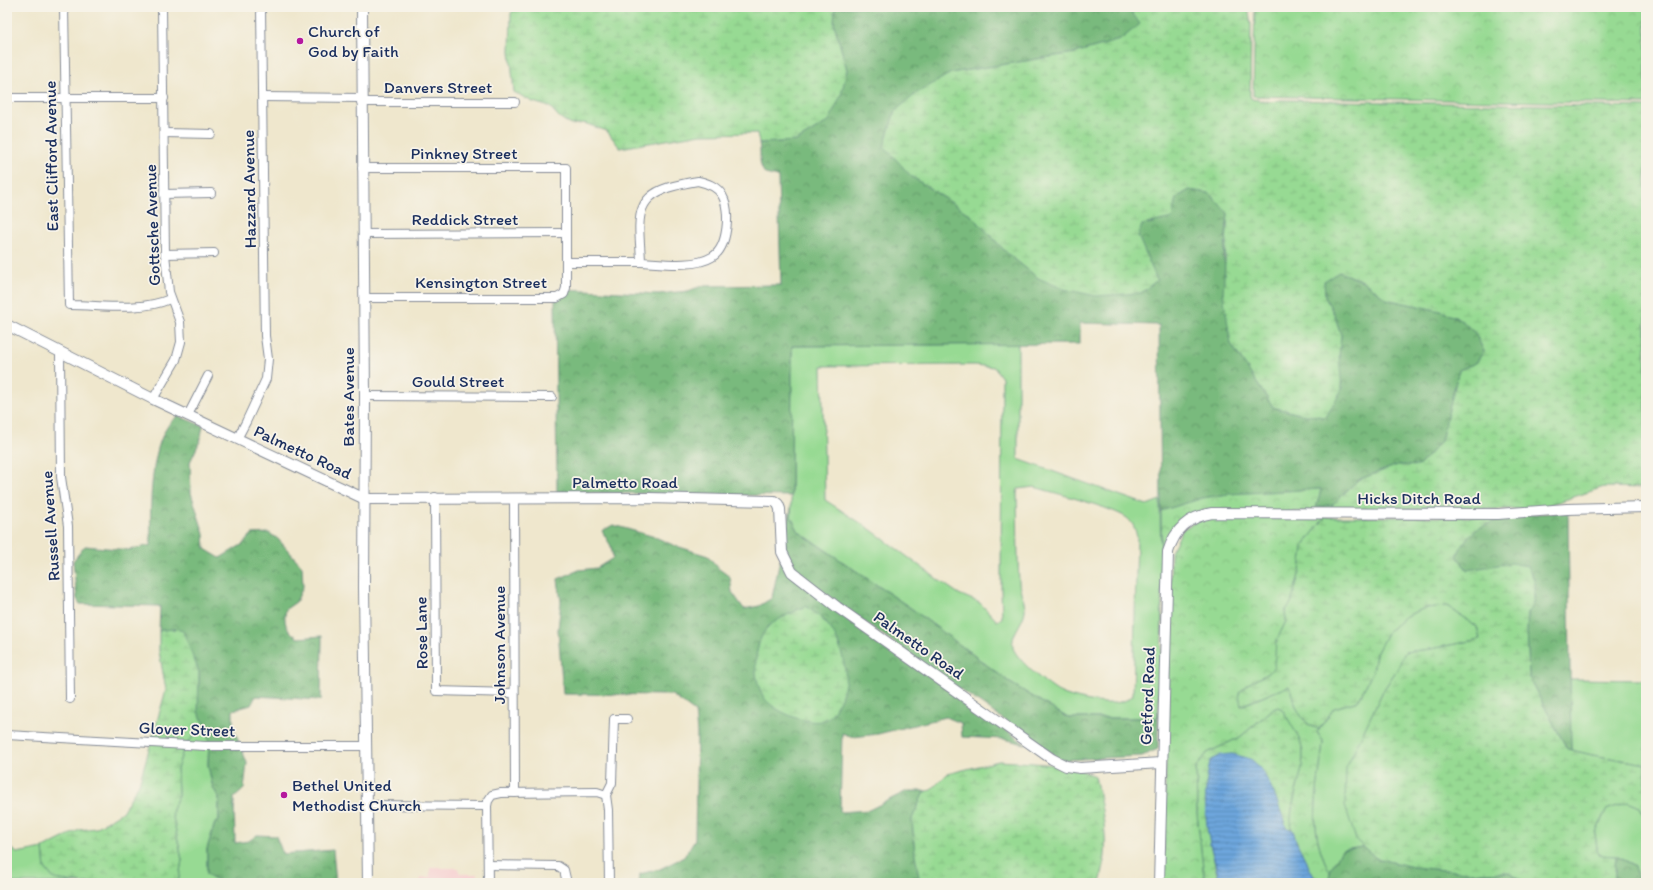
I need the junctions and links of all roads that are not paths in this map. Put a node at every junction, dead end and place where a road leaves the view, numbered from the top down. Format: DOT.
graph roads {
  1 [pos="64,7"];
  2 [pos="162,7"];
  3 [pos="261,7"];
  4 [pos="362,7"];
  5 [pos="263,96"];
  6 [pos="7,98"];
  7 [pos="65,98"];
  8 [pos="164,98"];
  9 [pos="362,100"];
  10 [pos="515,102"];
  11 [pos="165,134"];
  12 [pos="211,134"];
  13 [pos="362,168"];
  14 [pos="566,168"];
  15 [pos="211,193"];
  16 [pos="164,194"];
  17 [pos="566,233"];
  18 [pos="363,234"];
  19 [pos="214,253"];
  20 [pos="166,254"];
  21 [pos="566,262"];
  22 [pos="642,262"];
  23 [pos="364,298"];
  24 [pos="170,299"];
  25 [pos="7,325"];
  26 [pos="60,352"];
  27 [pos="208,376"];
  28 [pos="365,396"];
  29 [pos="552,397"];
  30 [pos="153,398"];
  31 [pos="188,415"];
  32 [pos="237,438"];
  33 [pos="436,497"];
  34 [pos="514,498"];
  35 [pos="365,499"];
  36 [pos="1646,507"];
  37 [pos="1192,518"];
  38 [pos="513,693"];
  39 [pos="70,699"];
  40 [pos="627,719"];
  41 [pos="7,735"];
  42 [pos="366,746"];
  43 [pos="1161,763"];
  44 [pos="515,793"];
  45 [pos="606,795"];
  46 [pos="366,805"];
  47 [pos="488,806"];
  48 [pos="489,865"];
  49 [pos="368,883"];
  50 [pos="488,883"];
  51 [pos="567,883"];
  52 [pos="609,883"];
  53 [pos="1159,883"];
  1 -- 7 [label="street, East Clifford Avenue"];
  2 -- 8 [label="street"];
  3 -- 5 [label="street, Hazzard Avenue"];
  4 -- 9 [label="street, Bates Avenue"];
  5 -- 9 [label="street, Danvers Street"];
  5 -- 32 [label="street, Hazzard Avenue"];
  6 -- 7 [label="street"];
  7 -- 8 [label="street"];
  7 -- 24 [label="street, East Clifford Avenue"];
  8 -- 11 [label="street, Gottsche Avenue"];
  9 -- 10 [label="street, Danvers Street"];
  9 -- 13 [label="street, Bates Avenue"];
  11 -- 12 [label="street"];
  11 -- 16 [label="street, Gottsche Avenue"];
  13 -- 14 [label="street, Pinkney Street"];
  13 -- 18 [label="street, Bates Avenue"];
  14 -- 17 [label="street, Kensington Street"];
  15 -- 16 [label="street"];
  16 -- 20 [label="street, Gottsche Avenue"];
  17 -- 18 [label="street, Reddick Street"];
  17 -- 21 [label="street, Kensington Street"];
  18 -- 23 [label="street, Bates Avenue"];
  19 -- 20 [label="street"];
  20 -- 24 [label="street, Gottsche Avenue"];
  21 -- 22 [label="street"];
  21 -- 23 [label="street, Kensington Street"];
  22 -- 22 [label="street"];
  23 -- 28 [label="street, Bates Avenue"];
  24 -- 30 [label="street, Gottsche Avenue"];
  25 -- 26 [label="street, Palmetto Road"];
  26 -- 30 [label="street, Palmetto Road"];
  26 -- 39 [label="street, Russell Avenue"];
  27 -- 31 [label="street"];
  28 -- 29 [label="street, Gould Street"];
  28 -- 35 [label="street, Bates Avenue"];
  30 -- 31 [label="street, Palmetto Road"];
  31 -- 32 [label="street, Palmetto Road"];
  32 -- 35 [label="street, Palmetto Road"];
  33 -- 34 [label="street, Palmetto Road"];
  33 -- 35 [label="street, Palmetto Road"];
  33 -- 38 [label="street, Rose Lane"];
  34 -- 38 [label="street, Johnson Avenue"];
  34 -- 43 [label="street, Palmetto Road"];
  35 -- 42 [label="street, Bates Avenue"];
  36 -- 37 [label="street, Hicks Ditch Road"];
  37 -- 43 [label="street, Getford Road"];
  38 -- 44 [label="street, Johnson Avenue"];
  40 -- 45 [label="street"];
  41 -- 42 [label="street, Glover Street"];
  42 -- 46 [label="street, Bates Avenue"];
  43 -- 53 [label="street, Getford Road"];
  44 -- 45 [label="street"];
  44 -- 47 [label="street"];
  45 -- 52 [label="street"];
  46 -- 47 [label="street"];
  46 -- 49 [label="street, Bates Avenue"];
  47 -- 48 [label="street"];
  48 -- 50 [label="street"];
  48 -- 51 [label="street"];
}
